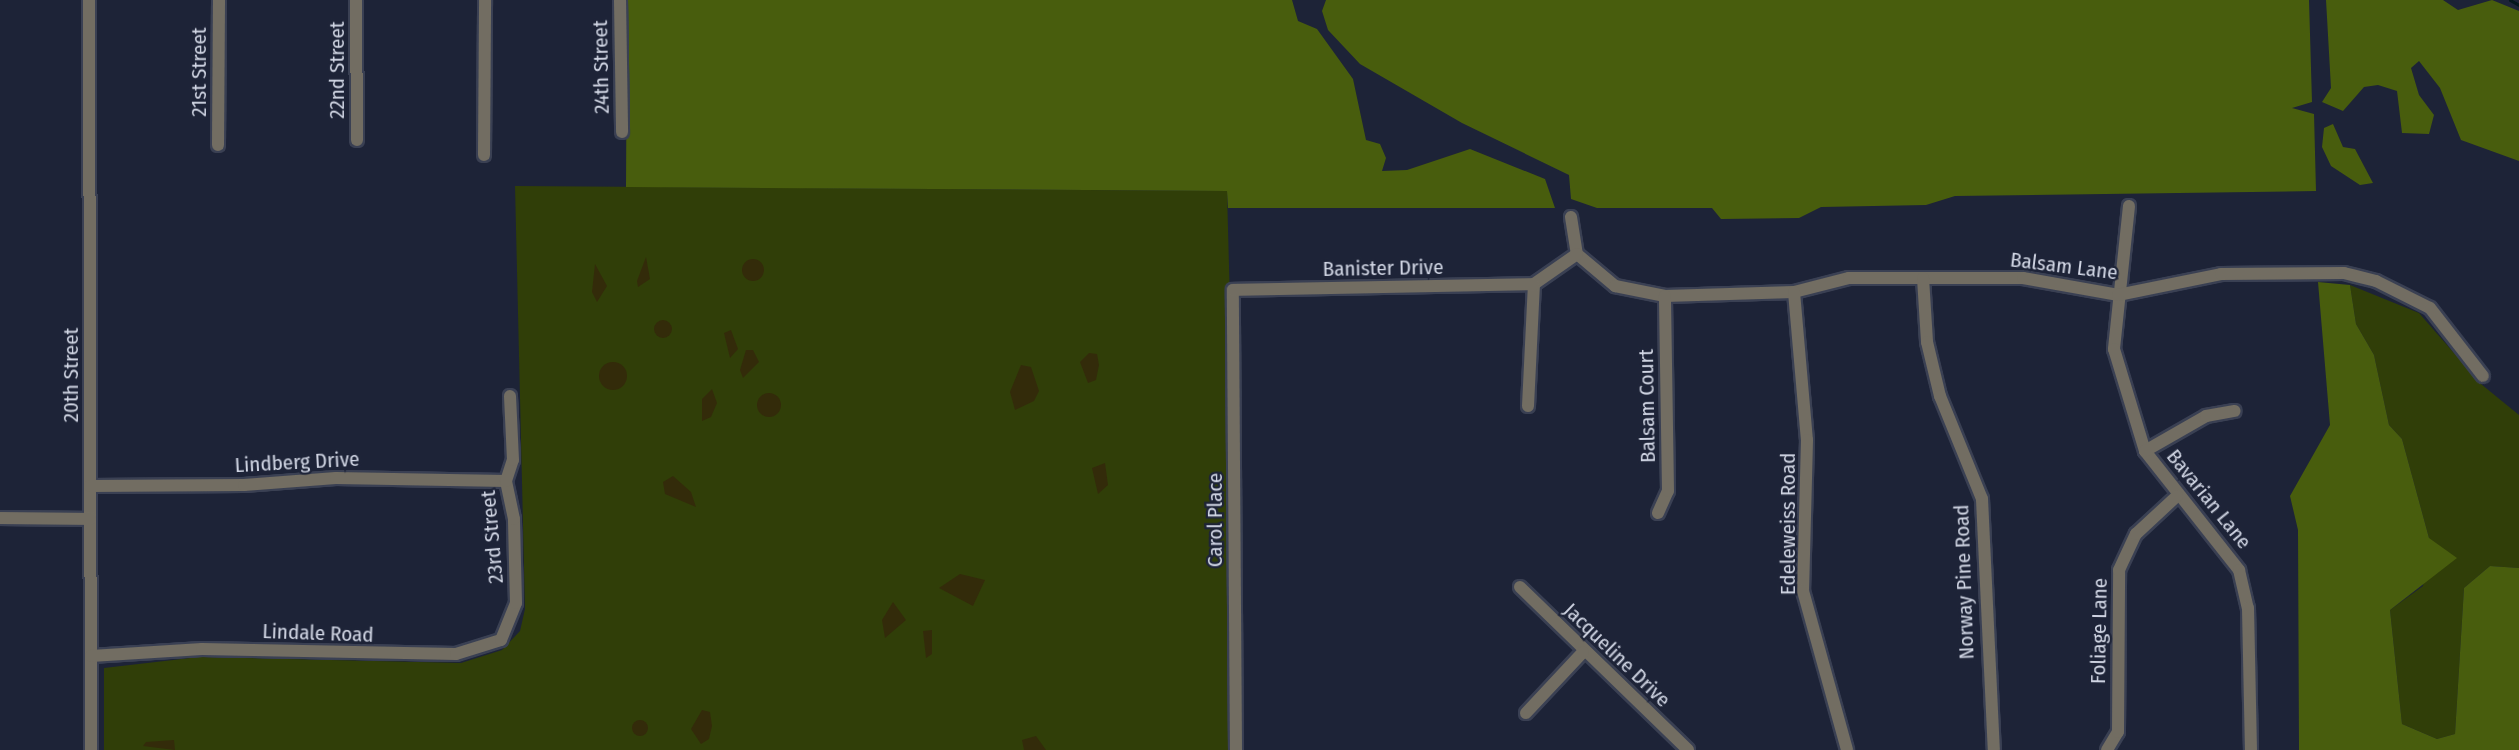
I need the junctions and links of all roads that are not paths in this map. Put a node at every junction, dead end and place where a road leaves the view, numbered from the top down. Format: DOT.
graph roads {
  1 [pos="89,0"];
  2 [pos="219,0"];
  3 [pos="357,0"];
  4 [pos="485,0"];
  5 [pos="620,0"];
  6 [pos="622,132"];
  7 [pos="357,140"];
  8 [pos="218,145"];
  9 [pos="484,156"];
  10 [pos="2129,206"];
  11 [pos="1571,217"];
  12 [pos="1577,254"];
  13 [pos="1923,278"];
  14 [pos="1534,284"];
  15 [pos="1233,290"];
  16 [pos="1794,292"];
  17 [pos="2118,295"];
  18 [pos="1665,296"];
  19 [pos="2483,376"];
  20 [pos="510,396"];
  21 [pos="1528,406"];
  22 [pos="2235,411"];
  23 [pos="2145,451"];
  24 [pos="506,481"];
  25 [pos="90,486"];
  26 [pos="2177,496"];
  27 [pos="1658,513"];
  28 [pos="0,518"];
  29 [pos="90,519"];
  30 [pos="1520,587"];
  31 [pos="516,603"];
  32 [pos="1583,652"];
  33 [pos="91,656"];
  34 [pos="1526,714"];
  35 [pos="91,750"];
  36 [pos="1236,750"];
  37 [pos="1688,750"];
  38 [pos="1847,750"];
  39 [pos="1994,750"];
  40 [pos="2108,750"];
  41 [pos="2251,750"];
  1 -- 25 [label="street, 20th Street"];
  2 -- 8 [label="street, 21st Street"];
  3 -- 7 [label="street, 22nd Street"];
  4 -- 9 [label="street"];
  5 -- 6 [label="street, 24th Street"];
  10 -- 17 [label="street, Bavarian Lane"];
  11 -- 12 [label="street"];
  12 -- 14 [label="street"];
  12 -- 18 [label="street, Balsam Lane"];
  13 -- 16 [label="street, Balsam Lane"];
  13 -- 17 [label="street, Balsam Lane"];
  13 -- 39 [label="street, Norway Pine Road"];
  14 -- 15 [label="street, Banister Drive"];
  14 -- 21 [label="street"];
  15 -- 36 [label="street, Carol Place"];
  16 -- 18 [label="street, Balsam Lane"];
  16 -- 38 [label="street, Edeleweiss Road"];
  17 -- 19 [label="street, Balsam Lane"];
  17 -- 23 [label="street, Bavarian Lane"];
  18 -- 27 [label="street, Balsam Court"];
  20 -- 24 [label="street, 23rd Street"];
  22 -- 23 [label="street"];
  23 -- 26 [label="street, Bavarian Lane"];
  24 -- 25 [label="street, Lindberg Drive"];
  24 -- 31 [label="street, 23rd Street"];
  25 -- 29 [label="street, 20th Street"];
  26 -- 40 [label="street, Foliage Lane"];
  26 -- 41 [label="street, Bavarian Lane"];
  28 -- 29 [label="street"];
  29 -- 33 [label="street, 20th Street"];
  30 -- 32 [label="street, Jacqueline Drive"];
  31 -- 33 [label="street, Lindale Road"];
  32 -- 34 [label="street"];
  32 -- 37 [label="street, Jacqueline Drive"];
  33 -- 35 [label="street, 20th Street"];
}
